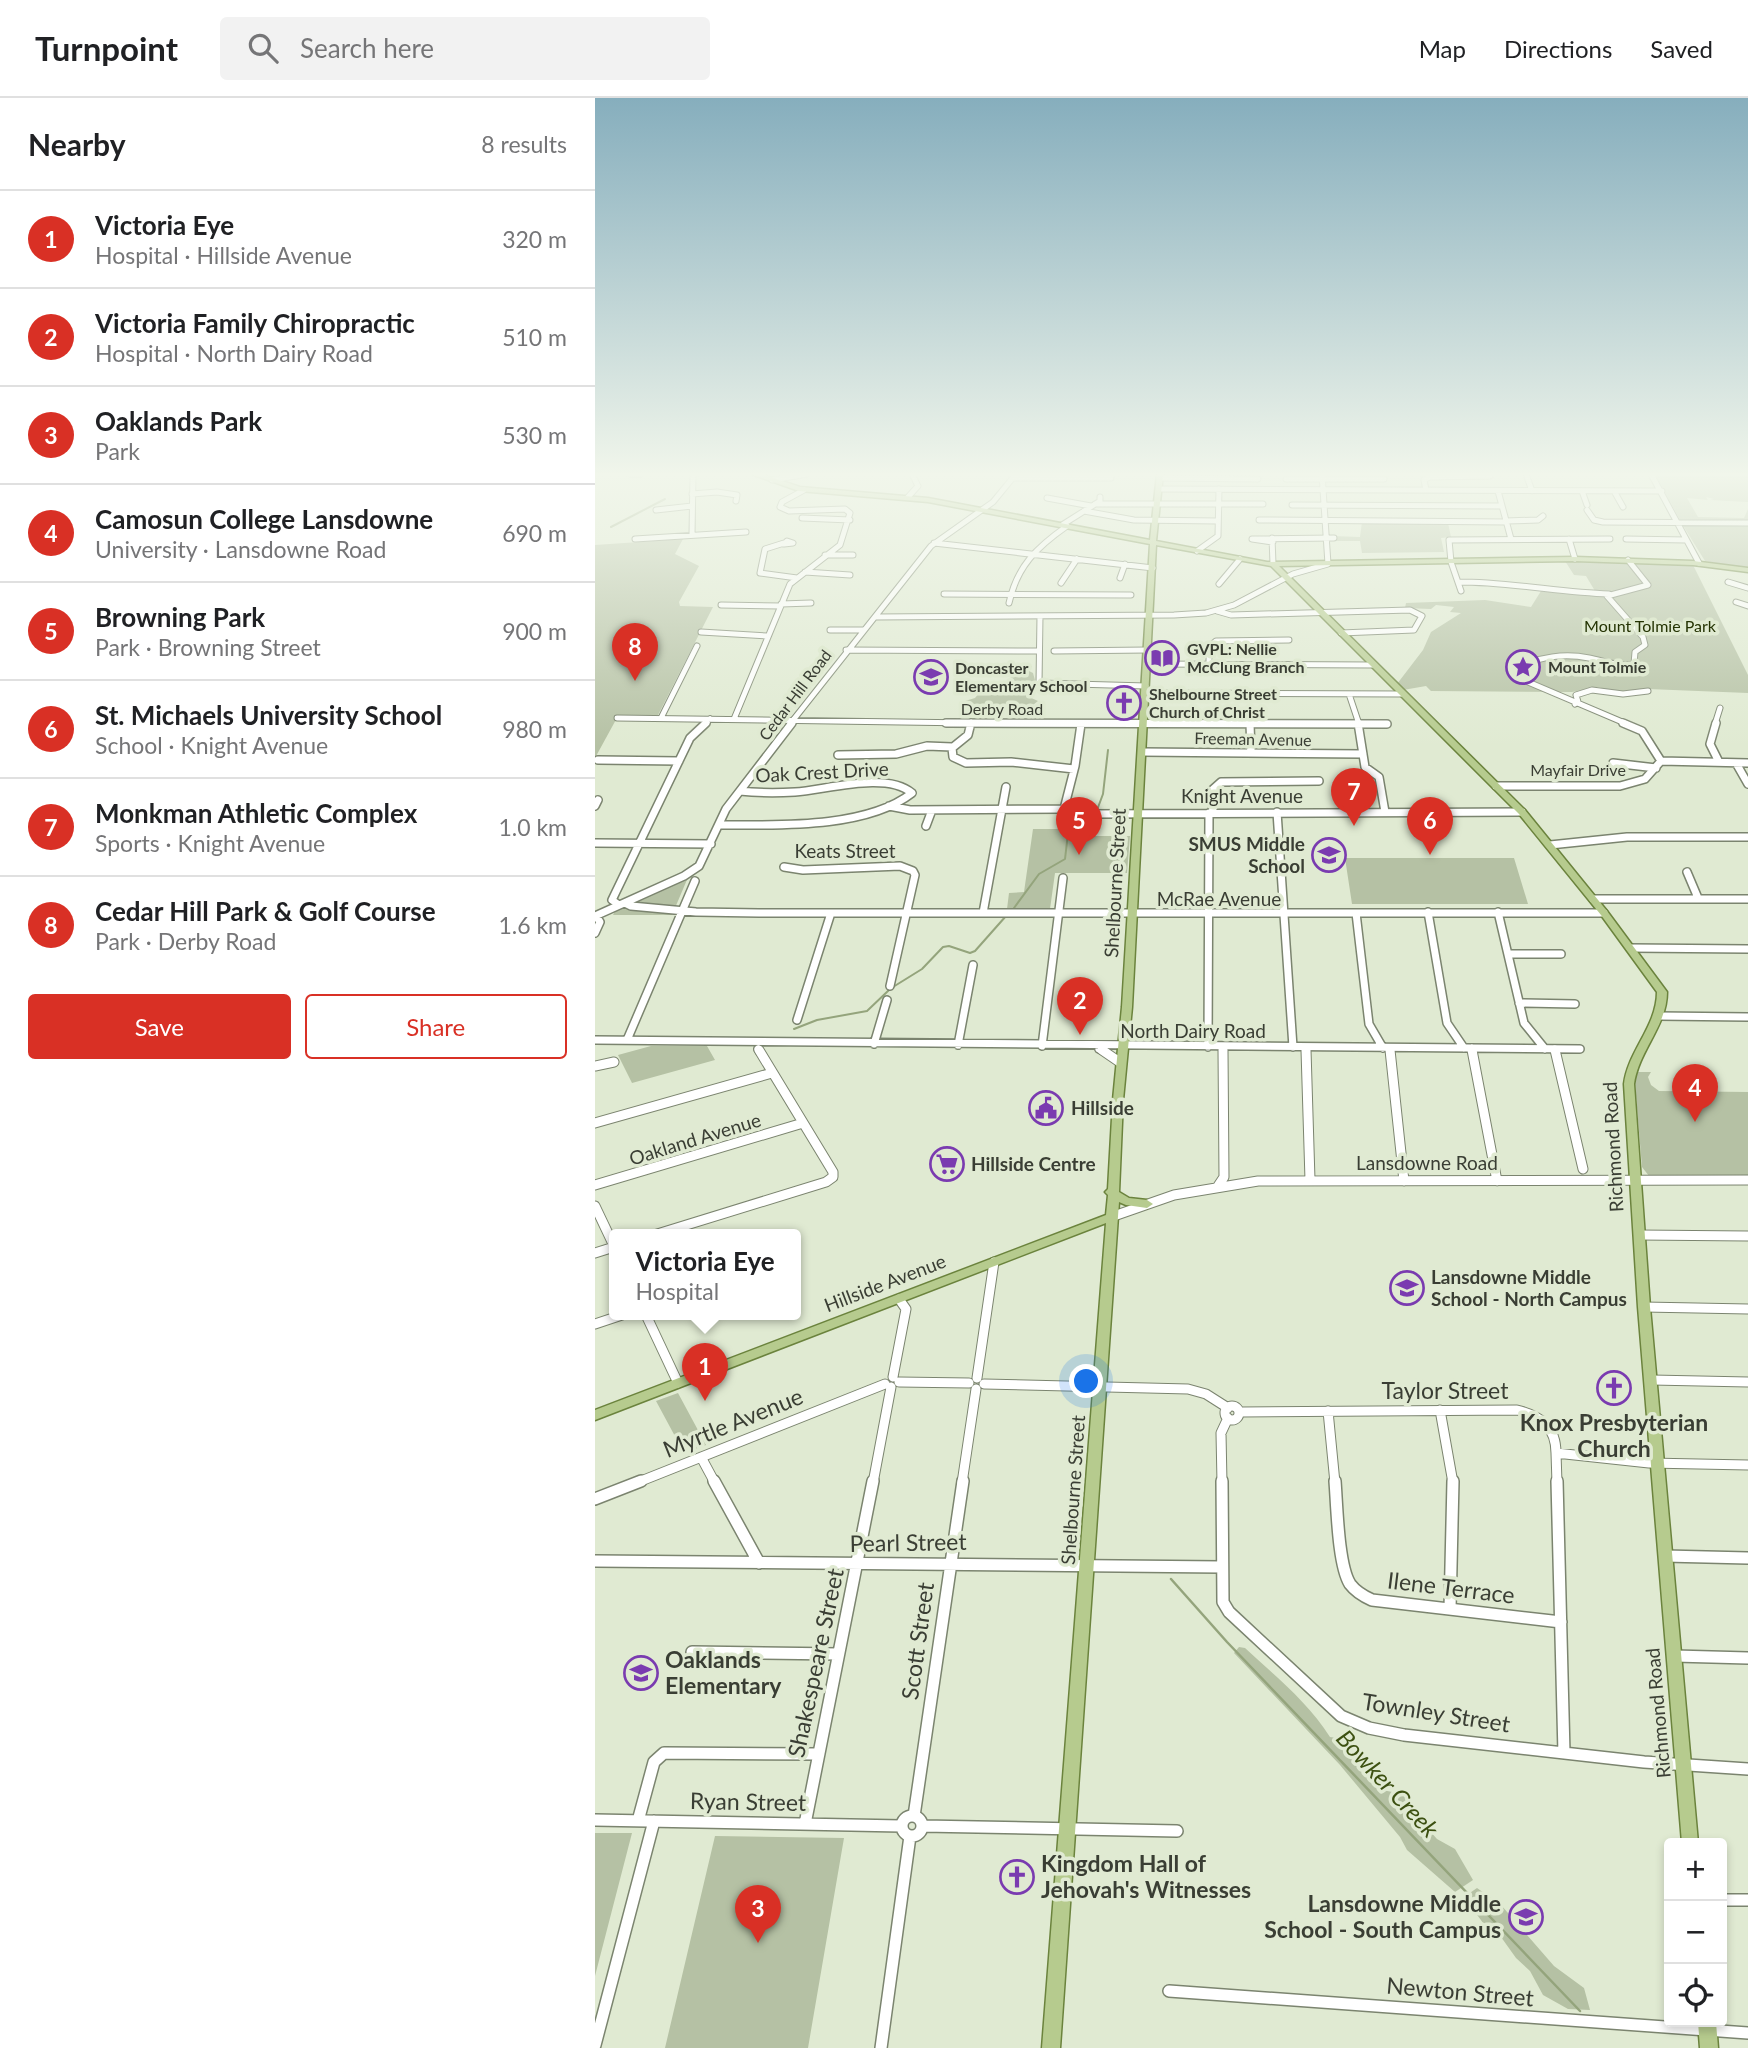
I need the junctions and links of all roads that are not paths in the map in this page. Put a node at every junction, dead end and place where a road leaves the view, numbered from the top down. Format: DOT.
graph roads {
  1 [pos="762,565"];
  2 [pos="813,565"];
  3 [pos="916,565"];
  4 [pos="1022,565"];
  5 [pos="1073,565"];
  6 [pos="1125,565"];
  7 [pos="1132,565"];
  8 [pos="1235,565"];
  9 [pos="1273,565"];
  10 [pos="1325,565"];
  11 [pos="1452,565"];
  12 [pos="1632,565"];
  13 [pos="1713,565"];
  14 [pos="1153,568"];
  15 [pos="1748,570"];
  16 [pos="805,572"];
  17 [pos="849,575"];
  18 [pos="1285,577"];
  19 [pos="797,578"];
  20 [pos="1120,578"];
  21 [pos="1459,582"];
  22 [pos="1728,582"];
  23 [pos="1062,583"];
  24 [pos="1219,584"];
  25 [pos="1748,588"];
  26 [pos="1461,591"];
  27 [pos="944,594"];
  28 [pos="1609,594"];
  29 [pos="1012,595"];
  30 [pos="1131,595"];
  31 [pos="1736,602"];
  32 [pos="811,603"];
  33 [pos="1009,603"];
  34 [pos="721,605"];
  35 [pos="781,605"];
  36 [pos="1748,606"];
  37 [pos="1217,611"];
  38 [pos="1323,614"];
  39 [pos="1150,615"];
  40 [pos="1040,616"];
  41 [pos="874,617"];
  42 [pos="830,630"];
  43 [pos="863,630"];
  44 [pos="701,632"];
  45 [pos="1341,633"];
  46 [pos="767,636"];
  47 [pos="1289,640"];
  48 [pos="697,646"];
  49 [pos="846,650"];
  50 [pos="1148,650"];
  51 [pos="1038,651"];
  52 [pos="1054,651"];
  53 [pos="1147,664"];
  54 [pos="1209,664"];
  55 [pos="1373,665"];
  56 [pos="1146,690"];
  57 [pos="1648,691"];
  58 [pos="1349,694"];
  59 [pos="1403,694"];
  60 [pos="1575,704"];
  61 [pos="1720,708"];
  62 [pos="617,718"];
  63 [pos="661,718"];
  64 [pos="710,719"];
  65 [pos="734,719"];
  66 [pos="795,721"];
  67 [pos="971,723"];
  68 [pos="1081,724"];
  69 [pos="1144,724"];
  70 [pos="1250,724"];
  71 [pos="1387,724"];
  72 [pos="1359,725"];
  73 [pos="952,747"];
  74 [pos="1142,752"];
  75 [pos="1251,752"];
  76 [pos="1363,754"];
  77 [pos="838,755"];
  78 [pos="598,760"];
  79 [pos="679,761"];
  80 [pos="1719,762"];
  81 [pos="1736,762"];
  82 [pos="1613,763"];
  83 [pos="1748,763"];
  84 [pos="1658,765"];
  85 [pos="1074,769"];
  86 [pos="1319,781"];
  87 [pos="1748,784"];
  88 [pos="1006,786"];
  89 [pos="1496,786"];
  90 [pos="740,791"];
  91 [pos="889,806"];
  92 [pos="932,810"];
  93 [pos="1001,811"];
  94 [pos="1139,812"];
  95 [pos="1277,812"];
  96 [pos="1385,812"];
  97 [pos="1522,812"];
  98 [pos="1211,813"];
  99 [pos="1089,814"];
  100 [pos="719,825"];
  101 [pos="926,826"];
  102 [pos="1748,837"];
  103 [pos="595,844"];
  104 [pos="638,844"];
  105 [pos="711,844"];
  106 [pos="1550,845"];
  107 [pos="784,867"];
  108 [pos="1687,872"];
  109 [pos="1063,878"];
  110 [pos="695,881"];
  111 [pos="1698,898"];
  112 [pos="1593,899"];
  113 [pos="1748,899"];
  114 [pos="622,904"];
  115 [pos="683,910"];
  116 [pos="1428,912"];
  117 [pos="1498,912"];
  118 [pos="831,913"];
  119 [pos="983,913"];
  120 [pos="1058,913"];
  121 [pos="1356,913"];
  122 [pos="1604,913"];
  123 [pos="906,914"];
  124 [pos="1133,914"];
  125 [pos="1209,914"];
  126 [pos="1285,915"];
  127 [pos="596,916"];
  128 [pos="595,933"];
  129 [pos="1630,948"];
  130 [pos="1748,949"];
  131 [pos="1508,954"];
  132 [pos="1561,954"];
  133 [pos="973,965"];
  134 [pos="890,986"];
  135 [pos="887,1000"];
  136 [pos="1519,1003"];
  137 [pos="1575,1003"];
  138 [pos="1658,1016"];
  139 [pos="1748,1017"];
  140 [pos="797,1020"];
  141 [pos="595,1040"];
  142 [pos="627,1040"];
  143 [pos="874,1044"];
  144 [pos="958,1045"];
  145 [pos="1042,1046"];
  146 [pos="1089,1046"];
  147 [pos="1123,1047"];
  148 [pos="1208,1047"];
  149 [pos="1223,1047"];
  150 [pos="1293,1047"];
  151 [pos="1306,1048"];
  152 [pos="1386,1048"];
  153 [pos="1468,1048"];
  154 [pos="758,1049"];
  155 [pos="1545,1049"];
  156 [pos="1555,1049"];
  157 [pos="1580,1049"];
  158 [pos="614,1062"];
  159 [pos="1121,1063"];
  160 [pos="595,1066"];
  161 [pos="772,1073"];
  162 [pos="595,1123"];
  163 [pos="803,1123"];
  164 [pos="1583,1169"];
  165 [pos="1310,1175"];
  166 [pos="1404,1176"];
  167 [pos="1748,1180"];
  168 [pos="1497,1181"];
  169 [pos="1636,1181"];
  170 [pos="595,1185"];
  171 [pos="1216,1187"];
  172 [pos="1111,1192"];
  173 [pos="1147,1204"];
  174 [pos="595,1206"];
  175 [pos="1111,1217"];
  176 [pos="673,1229"];
  177 [pos="1639,1234"];
  178 [pos="609,1235"];
  179 [pos="1748,1236"];
  180 [pos="995,1262"];
  181 [pos="899,1298"];
  182 [pos="1644,1307"];
  183 [pos="1748,1309"];
  184 [pos="648,1320"];
  185 [pos="1652,1380"];
  186 [pos="1748,1382"];
  187 [pos="678,1383"];
  188 [pos="892,1383"];
  189 [pos="976,1384"];
  190 [pos="1100,1385"];
  191 [pos="1440,1409"];
  192 [pos="1328,1411"];
  193 [pos="1228,1413"];
  194 [pos="595,1415"];
  195 [pos="1556,1453"];
  196 [pos="701,1457"];
  197 [pos="1659,1463"];
  198 [pos="1748,1465"];
  199 [pos="595,1499"];
  200 [pos="1665,1556"];
  201 [pos="1748,1558"];
  202 [pos="595,1561"];
  203 [pos="759,1563"];
  204 [pos="858,1563"];
  205 [pos="951,1563"];
  206 [pos="1086,1565"];
  207 [pos="1221,1567"];
  208 [pos="1450,1609"];
  209 [pos="1560,1622"];
  210 [pos="692,1653"];
  211 [pos="838,1654"];
  212 [pos="1675,1656"];
  213 [pos="1748,1658"];
  214 [pos="1564,1753"];
  215 [pos="819,1754"];
  216 [pos="1685,1766"];
  217 [pos="1748,1769"];
  218 [pos="595,1820"];
  219 [pos="638,1821"];
  220 [pos="654,1821"];
  221 [pos="918,1821"];
  222 [pos="805,1824"];
  223 [pos="1069,1829"];
  224 [pos="906,1831"];
  225 [pos="1177,1831"];
  226 [pos="1690,1838"];
  227 [pos="1727,1900"];
  228 [pos="1748,1900"];
  229 [pos="1169,1991"];
  230 [pos="1708,2033"];
  231 [pos="1748,2033"];
  232 [pos="595,2045"];
  233 [pos="881,2048"];
  234 [pos="1051,2048"];
  1 -- 19 [label="street"];
  2 -- 16 [label="street"];
  3 -- 41 [label="street, Cedar Hill Road"];
  4 -- 29 [label="street"];
  5 -- 23 [label="street"];
  6 -- 20 [label="street"];
  7 -- 14 [label="street"];
  8 -- 24 [label="street"];
  9 -- 18 [label="main road"];
  10 -- 18 [label="street"];
  11 -- 21 [label="street"];
  12 -- 28 [label="street"];
  13 -- 15 [label="main road"];
  14 -- 39 [label="main road, Shelbourne Street"];
  16 -- 17 [label="street"];
  16 -- 19 [label="street"];
  18 -- 37 [label="street"];
  18 -- 38 [label="main road"];
  19 -- 35 [label="street"];
  21 -- 26 [label="street"];
  21 -- 28 [label="street"];
  22 -- 25 [label="street"];
  27 -- 29 [label="street"];
  28 -- 60 [label="street"];
  29 -- 30 [label="street"];
  29 -- 33 [label="street"];
  31 -- 36 [label="street"];
  32 -- 35 [label="street"];
  34 -- 35 [label="street"];
  35 -- 46 [label="street"];
  37 -- 38 [label="street"];
  37 -- 39 [label="street"];
  38 -- 45 [label="main road"];
  38 -- 45 [label="street"];
  39 -- 40 [label="street"];
  39 -- 50 [label="main road, Shelbourne Street"];
  40 -- 41 [label="street"];
  40 -- 51 [label="street"];
  41 -- 43 [label="street, Cedar Hill Road"];
  42 -- 43 [label="street"];
  43 -- 49 [label="street, Cedar Hill Road"];
  44 -- 46 [label="street"];
  45 -- 55 [label="main road"];
  46 -- 65 [label="street"];
  47 -- 54 [label="street"];
  48 -- 63 [label="street"];
  49 -- 51 [label="street"];
  49 -- 66 [label="street, Cedar Hill Road"];
  50 -- 52 [label="street"];
  50 -- 53 [label="main road, Shelbourne Street"];
  51 -- 56 [label="street"];
  53 -- 54 [label="street"];
  53 -- 56 [label="main road, Shelbourne Street"];
  54 -- 55 [label="street"];
  55 -- 59 [label="main road"];
  56 -- 58 [label="street"];
  56 -- 69 [label="main road, Shelbourne Street"];
  57 -- 60 [label="street"];
  58 -- 59 [label="street"];
  58 -- 72 [label="street"];
  59 -- 89 [label="main road"];
  60 -- 84 [label="street"];
  61 -- 80 [label="street"];
  62 -- 63 [label="street, Derby Road"];
  63 -- 64 [label="street, Derby Road"];
  64 -- 65 [label="street, Derby Road"];
  64 -- 79 [label="street"];
  65 -- 66 [label="street, Derby Road"];
  66 -- 67 [label="street, Derby Road"];
  66 -- 90 [label="street, Cedar Hill Road"];
  67 -- 68 [label="street, Derby Road"];
  67 -- 73 [label="street"];
  68 -- 69 [label="street, Derby Road"];
  68 -- 85 [label="street"];
  69 -- 70 [label="street, Derby Road"];
  69 -- 74 [label="main road, Shelbourne Street"];
  70 -- 72 [label="street, Derby Road"];
  70 -- 75 [label="street"];
  71 -- 72 [label="street, Derby Road"];
  72 -- 76 [label="street"];
  73 -- 77 [label="street"];
  73 -- 85 [label="street"];
  74 -- 75 [label="street, Freeman Avenue"];
  74 -- 94 [label="main road, Shelbourne Street"];
  75 -- 76 [label="street, Freeman Avenue"];
  76 -- 96 [label="street"];
  78 -- 79 [label="street"];
  79 -- 104 [label="street"];
  80 -- 81 [label="street"];
  80 -- 84 [label="street"];
  81 -- 83 [label="street"];
  81 -- 87 [label="street"];
  82 -- 84 [label="street"];
  84 -- 89 [label="street, Mayfair Drive"];
  85 -- 93 [label="street"];
  86 -- 98 [label="street"];
  88 -- 93 [label="street"];
  89 -- 97 [label="main road"];
  90 -- 91 [label="street, Oak Crest Drive"];
  90 -- 100 [label="street, Cedar Hill Road"];
  91 -- 92 [label="street"];
  91 -- 100 [label="street, Oak Crest Drive"];
  92 -- 93 [label="street"];
  92 -- 101 [label="street"];
  93 -- 119 [label="street"];
  94 -- 98 [label="street, Knight Avenue"];
  94 -- 99 [label="street, Knight Avenue"];
  94 -- 124 [label="main road, Shelbourne Street"];
  95 -- 96 [label="street, Knight Avenue"];
  95 -- 98 [label="street, Knight Avenue"];
  95 -- 126 [label="street"];
  96 -- 97 [label="street, Knight Avenue"];
  97 -- 106 [label="main road"];
  98 -- 125 [label="street"];
  100 -- 105 [label="street, Cedar Hill Road"];
  102 -- 106 [label="street"];
  103 -- 104 [label="street"];
  104 -- 105 [label="street"];
  104 -- 114 [label="street"];
  105 -- 114 [label="street, Cedar Hill Road"];
  106 -- 112 [label="main road"];
  107 -- 123 [label="street, Keats Street"];
  108 -- 111 [label="street"];
  109 -- 120 [label="street"];
  110 -- 115 [label="street"];
  111 -- 112 [label="street"];
  111 -- 113 [label="street"];
  112 -- 122 [label="main road"];
  114 -- 115 [label="street, McRae Avenue"];
  114 -- 127 [label="street, Cedar Hill Road"];
  115 -- 118 [label="street, McRae Avenue"];
  115 -- 142 [label="street"];
  116 -- 117 [label="street, McRae Avenue"];
  116 -- 121 [label="street, McRae Avenue"];
  116 -- 153 [label="street"];
  117 -- 122 [label="street, McRae Avenue"];
  117 -- 131 [label="street"];
  118 -- 123 [label="street, McRae Avenue"];
  118 -- 140 [label="street"];
  119 -- 120 [label="street, McRae Avenue"];
  119 -- 123 [label="street, McRae Avenue"];
  120 -- 124 [label="street, McRae Avenue"];
  120 -- 145 [label="street"];
  121 -- 126 [label="street, McRae Avenue"];
  121 -- 152 [label="street"];
  122 -- 129 [label="main road"];
  123 -- 134 [label="street, Keats Street"];
  124 -- 125 [label="street, McRae Avenue"];
  124 -- 147 [label="main road, Shelbourne Street"];
  125 -- 126 [label="street, McRae Avenue"];
  125 -- 148 [label="street"];
  126 -- 150 [label="street"];
  127 -- 128 [label="street"];
  129 -- 130 [label="street"];
  129 -- 138 [label="main road"];
  131 -- 132 [label="street"];
  131 -- 136 [label="street"];
  133 -- 144 [label="street"];
  135 -- 143 [label="street"];
  136 -- 137 [label="street"];
  136 -- 155 [label="street"];
  138 -- 139 [label="street"];
  138 -- 169 [label="main road, Richmond Road"];
  141 -- 142 [label="street, North Dairy Road"];
  142 -- 143 [label="street, North Dairy Road"];
  143 -- 144 [label="street, North Dairy Road"];
  144 -- 145 [label="street, North Dairy Road"];
  145 -- 146 [label="street, North Dairy Road"];
  146 -- 147 [label="street, North Dairy Road"];
  146 -- 159 [label="street"];
  147 -- 148 [label="street, North Dairy Road"];
  147 -- 159 [label="main road, Shelbourne Street"];
  148 -- 149 [label="street, North Dairy Road"];
  149 -- 150 [label="street, North Dairy Road"];
  149 -- 171 [label="street"];
  150 -- 151 [label="street, North Dairy Road"];
  151 -- 152 [label="street, North Dairy Road"];
  151 -- 165 [label="street"];
  152 -- 153 [label="street, North Dairy Road"];
  152 -- 166 [label="street"];
  153 -- 155 [label="street, North Dairy Road"];
  153 -- 168 [label="street"];
  154 -- 161 [label="street"];
  155 -- 156 [label="street, North Dairy Road"];
  156 -- 157 [label="street, North Dairy Road"];
  156 -- 164 [label="street"];
  158 -- 160 [label="street"];
  159 -- 172 [label="main road, Shelbourne Street"];
  161 -- 162 [label="street"];
  161 -- 163 [label="street"];
  163 -- 170 [label="street, Oakland Avenue"];
  163 -- 176 [label="street"];
  165 -- 166 [label="street, Lansdowne Road"];
  165 -- 171 [label="street, Lansdowne Road"];
  166 -- 168 [label="street, Lansdowne Road"];
  167 -- 169 [label="street, Lansdowne Road"];
  168 -- 169 [label="street, Lansdowne Road"];
  169 -- 177 [label="main road, Richmond Road"];
  171 -- 173 [label="street, Lansdowne Road"];
  172 -- 173 [label="main road"];
  172 -- 175 [label="main road, Shelbourne Street"];
  173 -- 175 [label="street, Lansdowne Road"];
  174 -- 178 [label="street"];
  175 -- 180 [label="main road, Hillside Avenue"];
  175 -- 190 [label="main road, Shelbourne Street"];
  177 -- 179 [label="street"];
  177 -- 182 [label="main road, Richmond Road"];
  180 -- 181 [label="main road, Hillside Avenue"];
  180 -- 189 [label="street, Scott Street"];
  181 -- 187 [label="main road, Hillside Avenue"];
  181 -- 188 [label="street, Shakespeare Street"];
  182 -- 183 [label="street"];
  182 -- 185 [label="main road, Richmond Road"];
  184 -- 187 [label="street"];
  185 -- 186 [label="street"];
  185 -- 197 [label="main road, Richmond Road"];
  187 -- 194 [label="main road, Hillside Avenue"];
  188 -- 189 [label="street, Myrtle Avenue"];
  188 -- 196 [label="street, Myrtle Avenue"];
  188 -- 204 [label="street, Shakespeare Street"];
  189 -- 190 [label="street, Myrtle Avenue"];
  189 -- 205 [label="street, Scott Street"];
  190 -- 193 [label="street, Myrtle Avenue"];
  190 -- 206 [label="main road, Shelbourne Street"];
  191 -- 192 [label="street, Taylor Street"];
  191 -- 195 [label="street, Taylor Street"];
  191 -- 208 [label="street"];
  192 -- 193 [label="street, Taylor Street"];
  192 -- 208 [label="street, Ilene Terrace"];
  193 -- 207 [label="street, Townley Street"];
  195 -- 197 [label="street"];
  195 -- 209 [label="street"];
  196 -- 199 [label="street, Myrtle Avenue"];
  196 -- 203 [label="street"];
  197 -- 198 [label="street"];
  197 -- 200 [label="main road, Richmond Road"];
  200 -- 201 [label="street"];
  200 -- 212 [label="main road, Richmond Road"];
  202 -- 203 [label="street, Pearl Street"];
  203 -- 204 [label="street, Pearl Street"];
  204 -- 205 [label="street, Pearl Street"];
  204 -- 211 [label="street, Shakespeare Street"];
  205 -- 206 [label="street, Pearl Street"];
  205 -- 221 [label="street, Scott Street"];
  206 -- 207 [label="street, Pearl Street"];
  206 -- 223 [label="main road, Shelbourne Street"];
  207 -- 214 [label="street, Townley Street"];
  208 -- 209 [label="street, Ilene Terrace"];
  209 -- 214 [label="street"];
  210 -- 211 [label="street"];
  211 -- 215 [label="street, Shakespeare Street"];
  212 -- 213 [label="street"];
  212 -- 216 [label="main road, Richmond Road"];
  214 -- 216 [label="street, Townley Street"];
  215 -- 219 [label="street"];
  215 -- 222 [label="street, Shakespeare Street"];
  216 -- 217 [label="street, Townley Street"];
  216 -- 226 [label="main road, Richmond Road"];
  218 -- 219 [label="street, Ryan Street"];
  219 -- 220 [label="street, Ryan Street"];
  220 -- 222 [label="street, Ryan Street"];
  220 -- 232 [label="street"];
  221 -- 223 [label="street"];
  221 -- 224 [label="street"];
  222 -- 224 [label="street, Ryan Street"];
  223 -- 225 [label="street"];
  223 -- 234 [label="main road, Shelbourne Street"];
  224 -- 233 [label="street"];
  227 -- 228 [label="street"];
  229 -- 230 [label="street, Newton Street"];
  230 -- 231 [label="street, Newton Street"];
}
